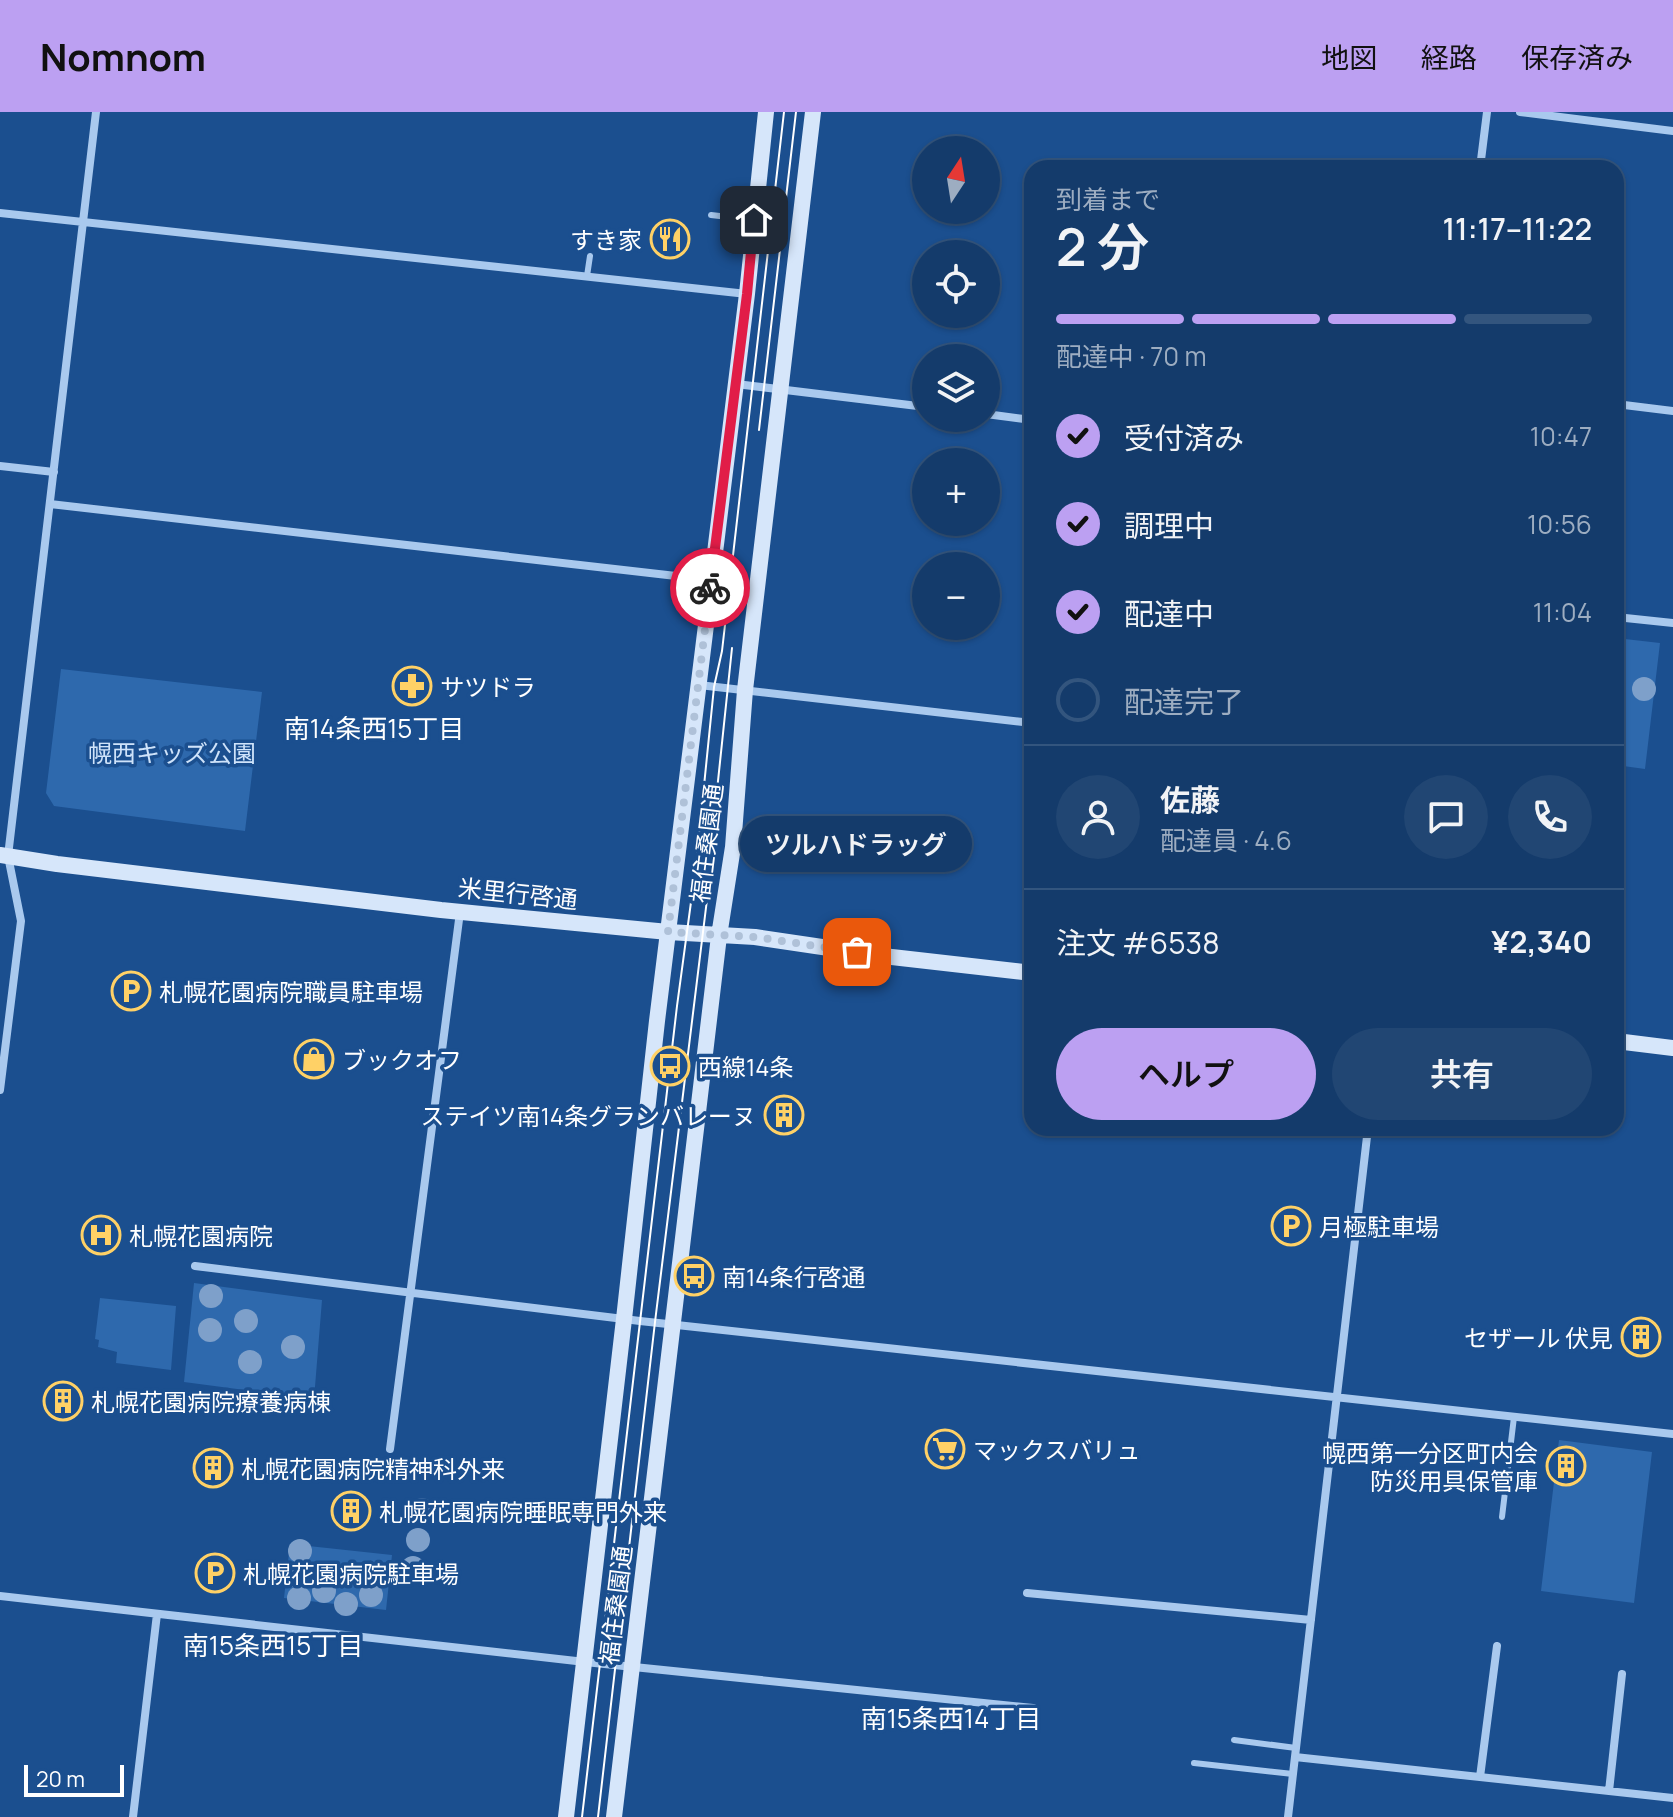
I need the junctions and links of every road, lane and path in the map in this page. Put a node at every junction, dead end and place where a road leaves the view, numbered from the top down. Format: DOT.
graph roads {
  1 [pos="96,112"];
  2 [pos="766,112"];
  3 [pos="813,112"];
  4 [pos="1487,112"];
  5 [pos="1520,112"];
  6 [pos="1673,131"];
  7 [pos="1481,160"];
  8 [pos="0,213"];
  9 [pos="711,215"];
  10 [pos="754,220"];
  11 [pos="83,222"];
  12 [pos="590,256"];
  13 [pos="587,276"];
  14 [pos="747,294"];
  15 [pos="734,384"];
  16 [pos="781,389"];
  17 [pos="912,405"];
  18 [pos="1624,405"];
  19 [pos="1673,411"];
  20 [pos="1000,416"];
  21 [pos="1024,419"];
  22 [pos="0,466"];
  23 [pos="54,472"];
  24 [pos="50,504"];
  25 [pos="711,580"];
  26 [pos="1624,618"];
  27 [pos="1673,623"];
  28 [pos="699,685"];
  29 [pos="745,690"];
  30 [pos="1024,722"];
  31 [pos="3,858"];
  32 [pos="460,912"];
  33 [pos="668,932"];
  34 [pos="719,936"];
  35 [pos="1024,972"];
  36 [pos="1624,1042"];
  37 [pos="1673,1048"];
  38 [pos="0,1090"];
  39 [pos="1367,1136"];
  40 [pos="195,1266"];
  41 [pos="410,1292"];
  42 [pos="624,1319"];
  43 [pos="672,1324"];
  44 [pos="1337,1398"];
  45 [pos="1514,1417"];
  46 [pos="1673,1434"];
  47 [pos="390,1449"];
  48 [pos="1502,1517"];
  49 [pos="1027,1593"];
  50 [pos="0,1596"];
  51 [pos="157,1614"];
  52 [pos="1311,1620"];
  53 [pos="1497,1646"];
  54 [pos="585,1662"];
  55 [pos="633,1667"];
  56 [pos="1622,1674"];
  57 [pos="1033,1708"];
  58 [pos="1234,1740"];
  59 [pos="1295,1752"];
  60 [pos="1194,1763"];
  61 [pos="1293,1774"];
  62 [pos="1480,1777"];
  63 [pos="1609,1791"];
  64 [pos="1673,1798"];
  65 [pos="133,1817"];
  66 [pos="566,1817"];
  67 [pos="614,1817"];
  68 [pos="1288,1817"];
  1 -- 11 [label="street"];
  2 -- 10 [label="street, 福住桑園通"];
  3 -- 16 [label="street, 福住桑園通"];
  4 -- 7 [label="street"];
  5 -- 6 [label="street"];
  8 -- 11 [label="street"];
  9 -- 10 [label="lane"];
  10 -- 14 [label="street, 福住桑園通"];
  11 -- 13 [label="street"];
  11 -- 23 [label="street"];
  12 -- 13 [label="lane"];
  13 -- 14 [label="street"];
  14 -- 15 [label="street, 福住桑園通"];
  15 -- 16 [label="street"];
  15 -- 25 [label="street, 福住桑園通"];
  16 -- 17 [label="street"];
  16 -- 29 [label="street, 福住桑園通"];
  18 -- 19 [label="street"];
  20 -- 21 [label="street"];
  22 -- 23 [label="street"];
  23 -- 24 [label="street"];
  24 -- 25 [label="street"];
  24 -- 31 [label="street"];
  25 -- 28 [label="street, 福住桑園通"];
  26 -- 27 [label="street"];
  28 -- 29 [label="street"];
  28 -- 33 [label="street, 福住桑園通"];
  29 -- 30 [label="street"];
  29 -- 34 [label="street, 福住桑園通"];
  31 -- 32 [label="street, 米里行啓通"];
  31 -- 38 [label="street"];
  32 -- 33 [label="street, 米里行啓通"];
  32 -- 41 [label="street"];
  33 -- 34 [label="street, 米里行啓通"];
  33 -- 42 [label="street, 福住桑園通"];
  34 -- 35 [label="street, 米里行啓通"];
  34 -- 43 [label="street, 福住桑園通"];
  36 -- 37 [label="street"];
  39 -- 44 [label="street"];
  40 -- 41 [label="street"];
  41 -- 42 [label="street"];
  41 -- 47 [label="street"];
  42 -- 43 [label="street"];
  42 -- 54 [label="street, 福住桑園通"];
  43 -- 44 [label="street"];
  43 -- 55 [label="street, 福住桑園通"];
  44 -- 45 [label="street"];
  44 -- 52 [label="street"];
  45 -- 46 [label="street"];
  45 -- 48 [label="lane"];
  49 -- 52 [label="street"];
  50 -- 51 [label="street"];
  51 -- 54 [label="street"];
  51 -- 65 [label="street"];
  52 -- 59 [label="street"];
  53 -- 62 [label="street"];
  54 -- 55 [label="street"];
  54 -- 66 [label="street, 福住桑園通"];
  55 -- 57 [label="street"];
  55 -- 67 [label="street, 福住桑園通"];
  56 -- 63 [label="street"];
  58 -- 59 [label="lane"];
  59 -- 61 [label="street"];
  59 -- 62 [label="street"];
  60 -- 61 [label="lane"];
  61 -- 68 [label="street"];
  62 -- 63 [label="street"];
  63 -- 64 [label="street"];
}
